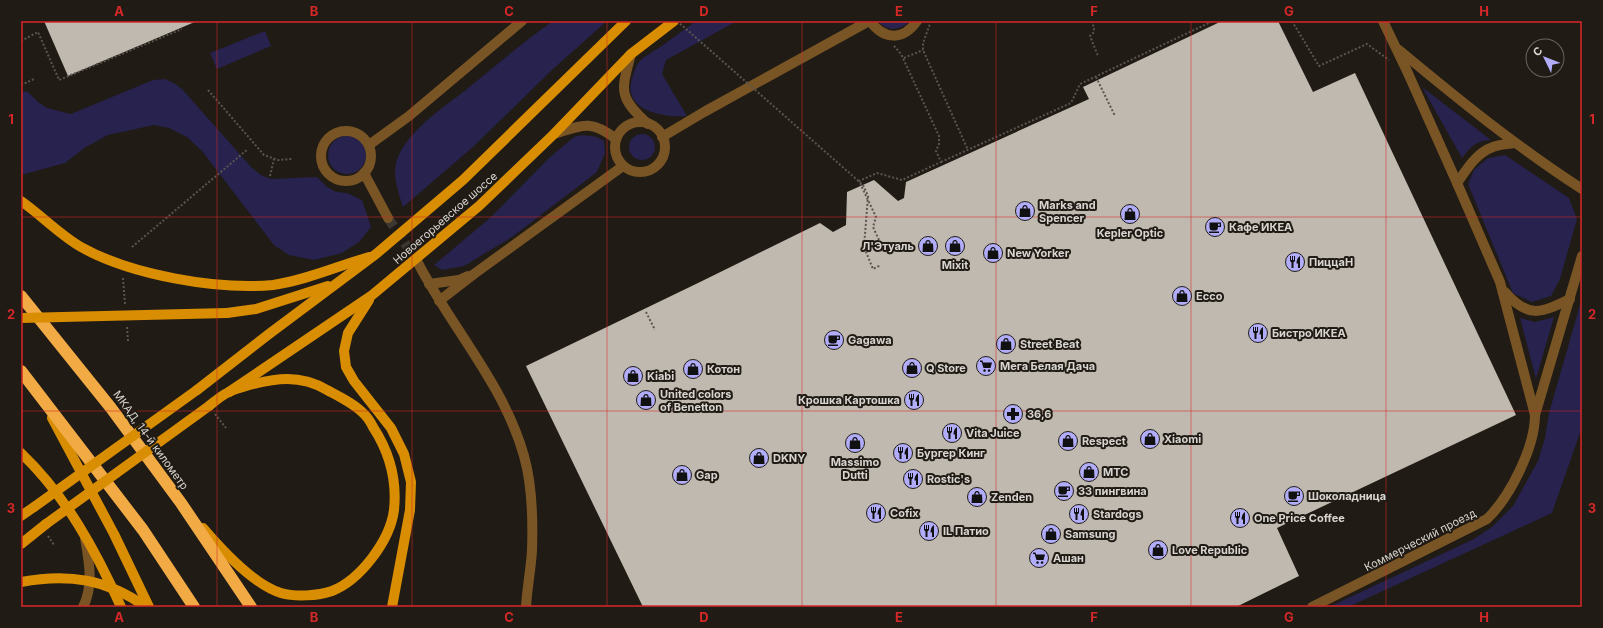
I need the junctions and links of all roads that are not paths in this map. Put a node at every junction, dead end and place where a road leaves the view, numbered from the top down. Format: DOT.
graph roads {
  1 [pos="522,21"];
  2 [pos="626,21"];
  3 [pos="674,21"];
  4 [pos="870,21"];
  5 [pos="917,21"];
  6 [pos="1382,21"];
  7 [pos="1396,47"];
  8 [pos="631,54"];
  9 [pos="648,124"];
  10 [pos="554,134"];
  11 [pos="662,137"];
  12 [pos="616,139"];
  13 [pos="1515,143"];
  14 [pos="369,145"];
  15 [pos="623,166"];
  16 [pos="364,173"];
  17 [pos="1457,182"];
  18 [pos="1582,189"];
  19 [pos="21,201"];
  20 [pos="388,218"];
  21 [pos="376,254"];
  22 [pos="1582,256"];
  23 [pos="417,261"];
  24 [pos="474,274"];
  25 [pos="336,284"];
  26 [pos="429,284"];
  27 [pos="1502,289"];
  28 [pos="21,296"];
  29 [pos="371,296"];
  30 [pos="1570,299"];
  31 [pos="440,301"];
  32 [pos="21,318"];
  33 [pos="21,371"];
  34 [pos="38,392"];
  35 [pos="229,392"];
  36 [pos="1535,415"];
  37 [pos="21,453"];
  38 [pos="181,503"];
  39 [pos="21,516"];
  40 [pos="85,536"];
  41 [pos="21,544"];
  42 [pos="21,582"];
  43 [pos="83,607"];
  44 [pos="121,607"];
  45 [pos="148,607"];
  46 [pos="194,607"];
  47 [pos="251,607"];
  48 [pos="392,607"];
  49 [pos="526,607"];
  50 [pos="1312,607"];
  1 -- 14 [label="street"];
  2 -- 21 [label="main road, Новоегорьевское шоссе"];
  3 -- 8 [label="main road, Новоегорьевское шоссе"];
  4 -- 5 [label="street"];
  4 -- 11 [label="street"];
  6 -- 7 [label="street"];
  7 -- 13 [label="street"];
  7 -- 17 [label="street"];
  8 -- 9 [label="street"];
  8 -- 10 [label="main road, Новоегорьевское шоссе"];
  9 -- 11 [label="street"];
  9 -- 12 [label="street"];
  10 -- 12 [label="street"];
  10 -- 29 [label="main road, Новоегорьевское шоссе"];
  11 -- 15 [label="street"];
  12 -- 15 [label="street"];
  13 -- 17 [label="street"];
  13 -- 18 [label="street"];
  14 -- 16 [label="street"];
  14 -- 16 [label="street"];
  15 -- 24 [label="street"];
  16 -- 20 [label="street"];
  17 -- 27 [label="street"];
  19 -- 21 [label="main road"];
  21 -- 25 [label="main road, Новоегорьевское шоссе"];
  22 -- 30 [label="street"];
  23 -- 26 [label="street"];
  24 -- 26 [label="street"];
  24 -- 31 [label="street"];
  25 -- 32 [label="main road, bridge"];
  25 -- 39 [label="main road, Новоегорьевское шоссе, bridge"];
  26 -- 31 [label="street"];
  27 -- 30 [label="street"];
  27 -- 36 [label="street, Коммерческий проезд"];
  28 -- 38 [label="highway, МКАД, 14-й километр"];
  29 -- 35 [label="main road, Новоегорьевское шоссе"];
  29 -- 48 [label="main road"];
  30 -- 36 [label="street"];
  31 -- 49 [label="street"];
  33 -- 34 [label="highway"];
  34 -- 45 [label="main road"];
  34 -- 46 [label="highway"];
  35 -- 38 [label="main road"];
  35 -- 41 [label="main road, Новоегорьевское шоссе, bridge"];
  36 -- 50 [label="street, Коммерческий проезд"];
  37 -- 40 [label="main road"];
  38 -- 47 [label="highway, МКАД, 14-й километр"];
  40 -- 43 [label="street"];
  40 -- 44 [label="main road"];
  42 -- 45 [label="main road, bridge"];
}
